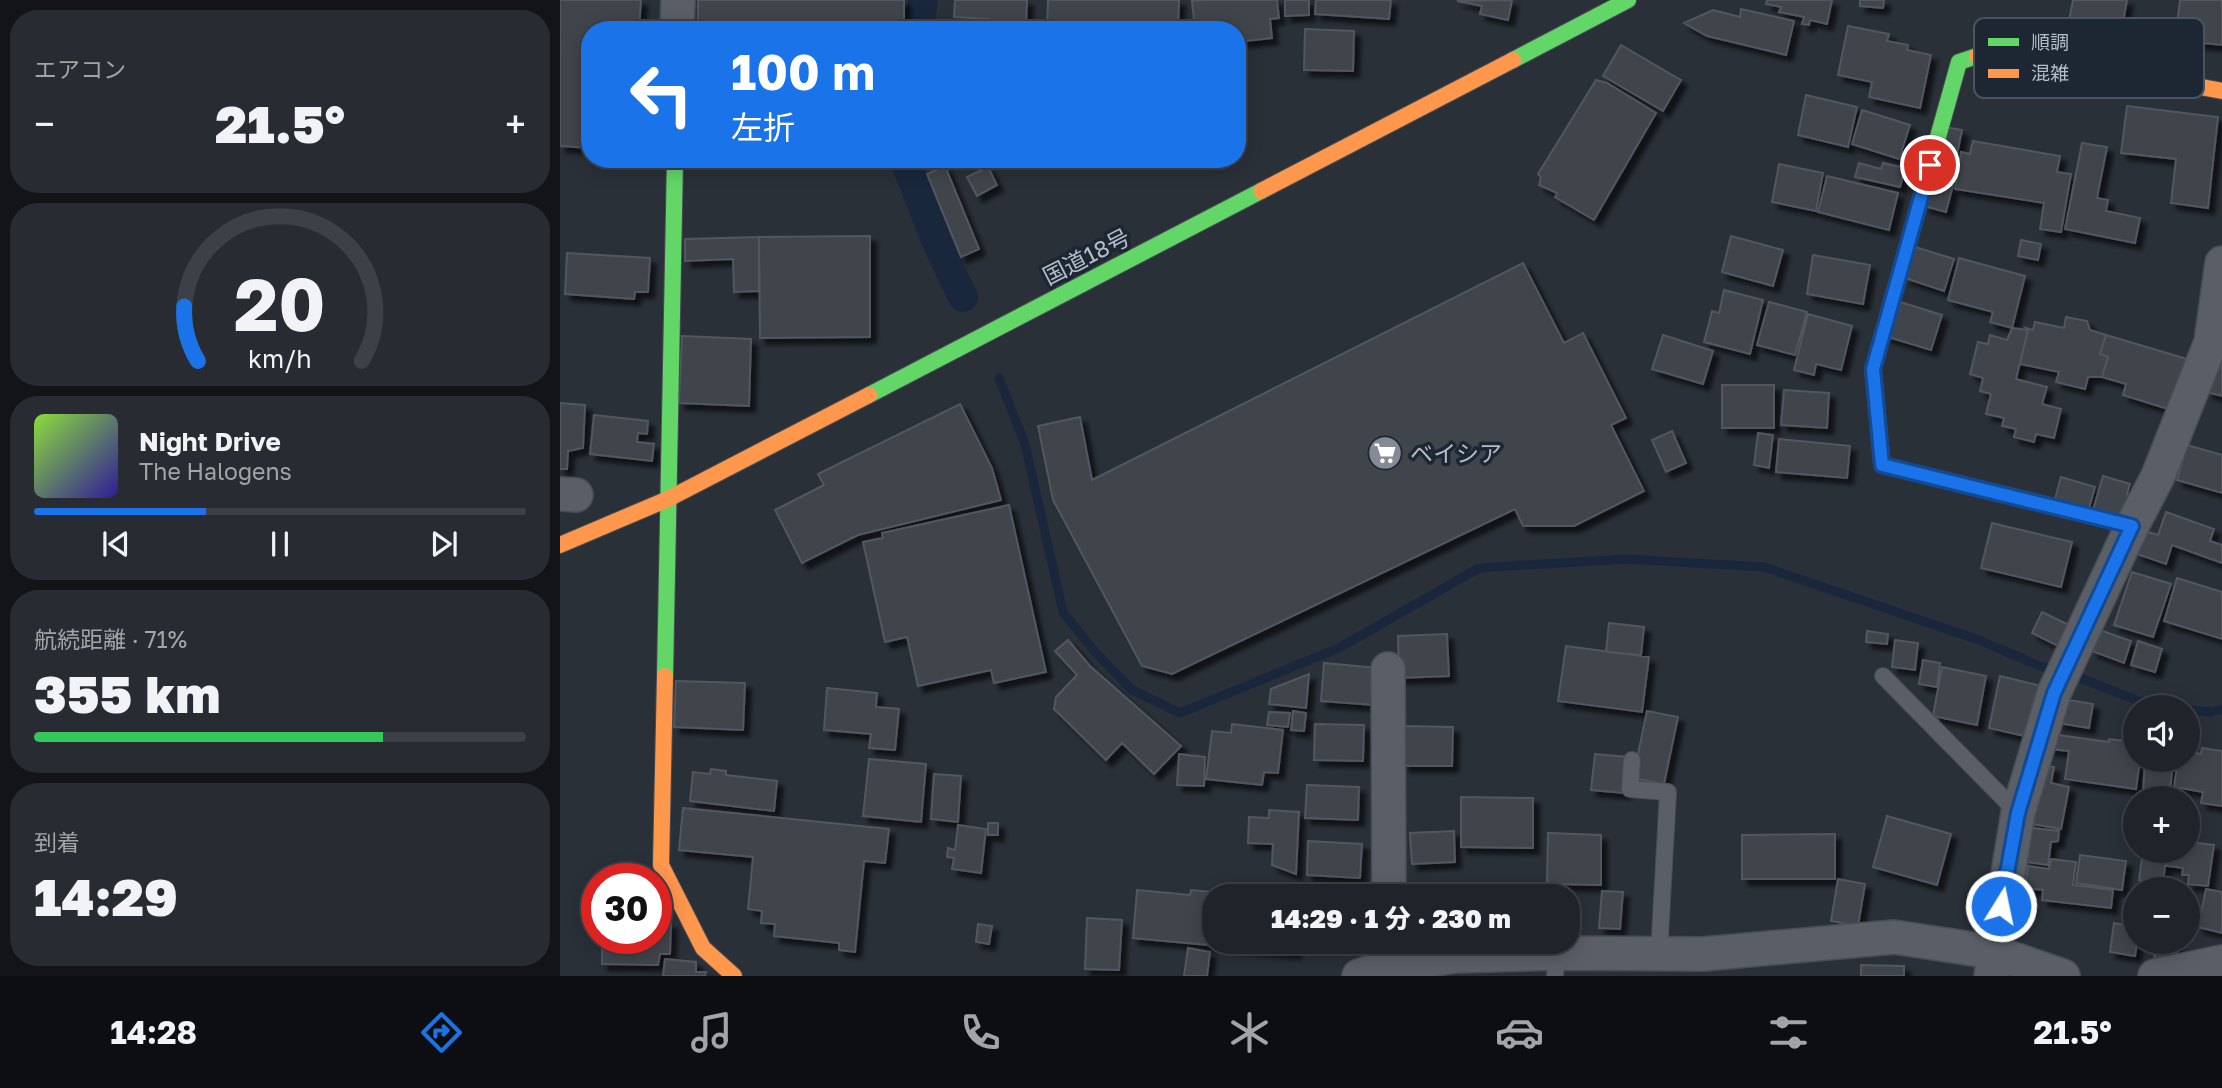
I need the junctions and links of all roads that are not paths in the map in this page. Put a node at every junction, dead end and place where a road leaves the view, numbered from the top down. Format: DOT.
graph roads {
  1 [pos="678,0"];
  2 [pos="1628,0"];
  3 [pos="677,21"];
  4 [pos="1974,57"];
  5 [pos="2204,88"];
  6 [pos="2222,91"];
  7 [pos="675,168"];
  8 [pos="2222,262"];
  9 [pos="2216,344"];
  10 [pos="668,499"];
  11 [pos="2132,526"];
  12 [pos="560,545"];
  13 [pos="1388,669"];
  14 [pos="1883,676"];
  15 [pos="1632,760"];
  16 [pos="2018,813"];
  17 [pos="1389,884"];
  18 [pos="1659,954"];
  19 [pos="1379,961"];
  20 [pos="2222,962"];
  21 [pos="1992,964"];
  22 [pos="1556,965"];
  23 [pos="1702,965"];
  24 [pos="734,976"];
  25 [pos="2063,976"];
  26 [pos="2154,976"];
  1 -- 3 [label="street"];
  2 -- 10 [label="main road, 国道18号"];
  4 -- 11 [label="main road"];
  5 -- 6 [label="main road"];
  7 -- 10 [label="main road"];
  8 -- 9 [label="street"];
  9 -- 11 [label="street"];
  10 -- 12 [label="main road, 国道18号"];
  10 -- 24 [label="main road"];
  11 -- 16 [label="street"];
  13 -- 17 [label="street"];
  14 -- 16 [label="lane"];
  15 -- 18 [label="lane"];
  16 -- 21 [label="street"];
  18 -- 22 [label="street"];
  18 -- 23 [label="street"];
  19 -- 22 [label="street"];
  20 -- 26 [label="street"];
  21 -- 23 [label="street"];
  21 -- 25 [label="street"];
}
